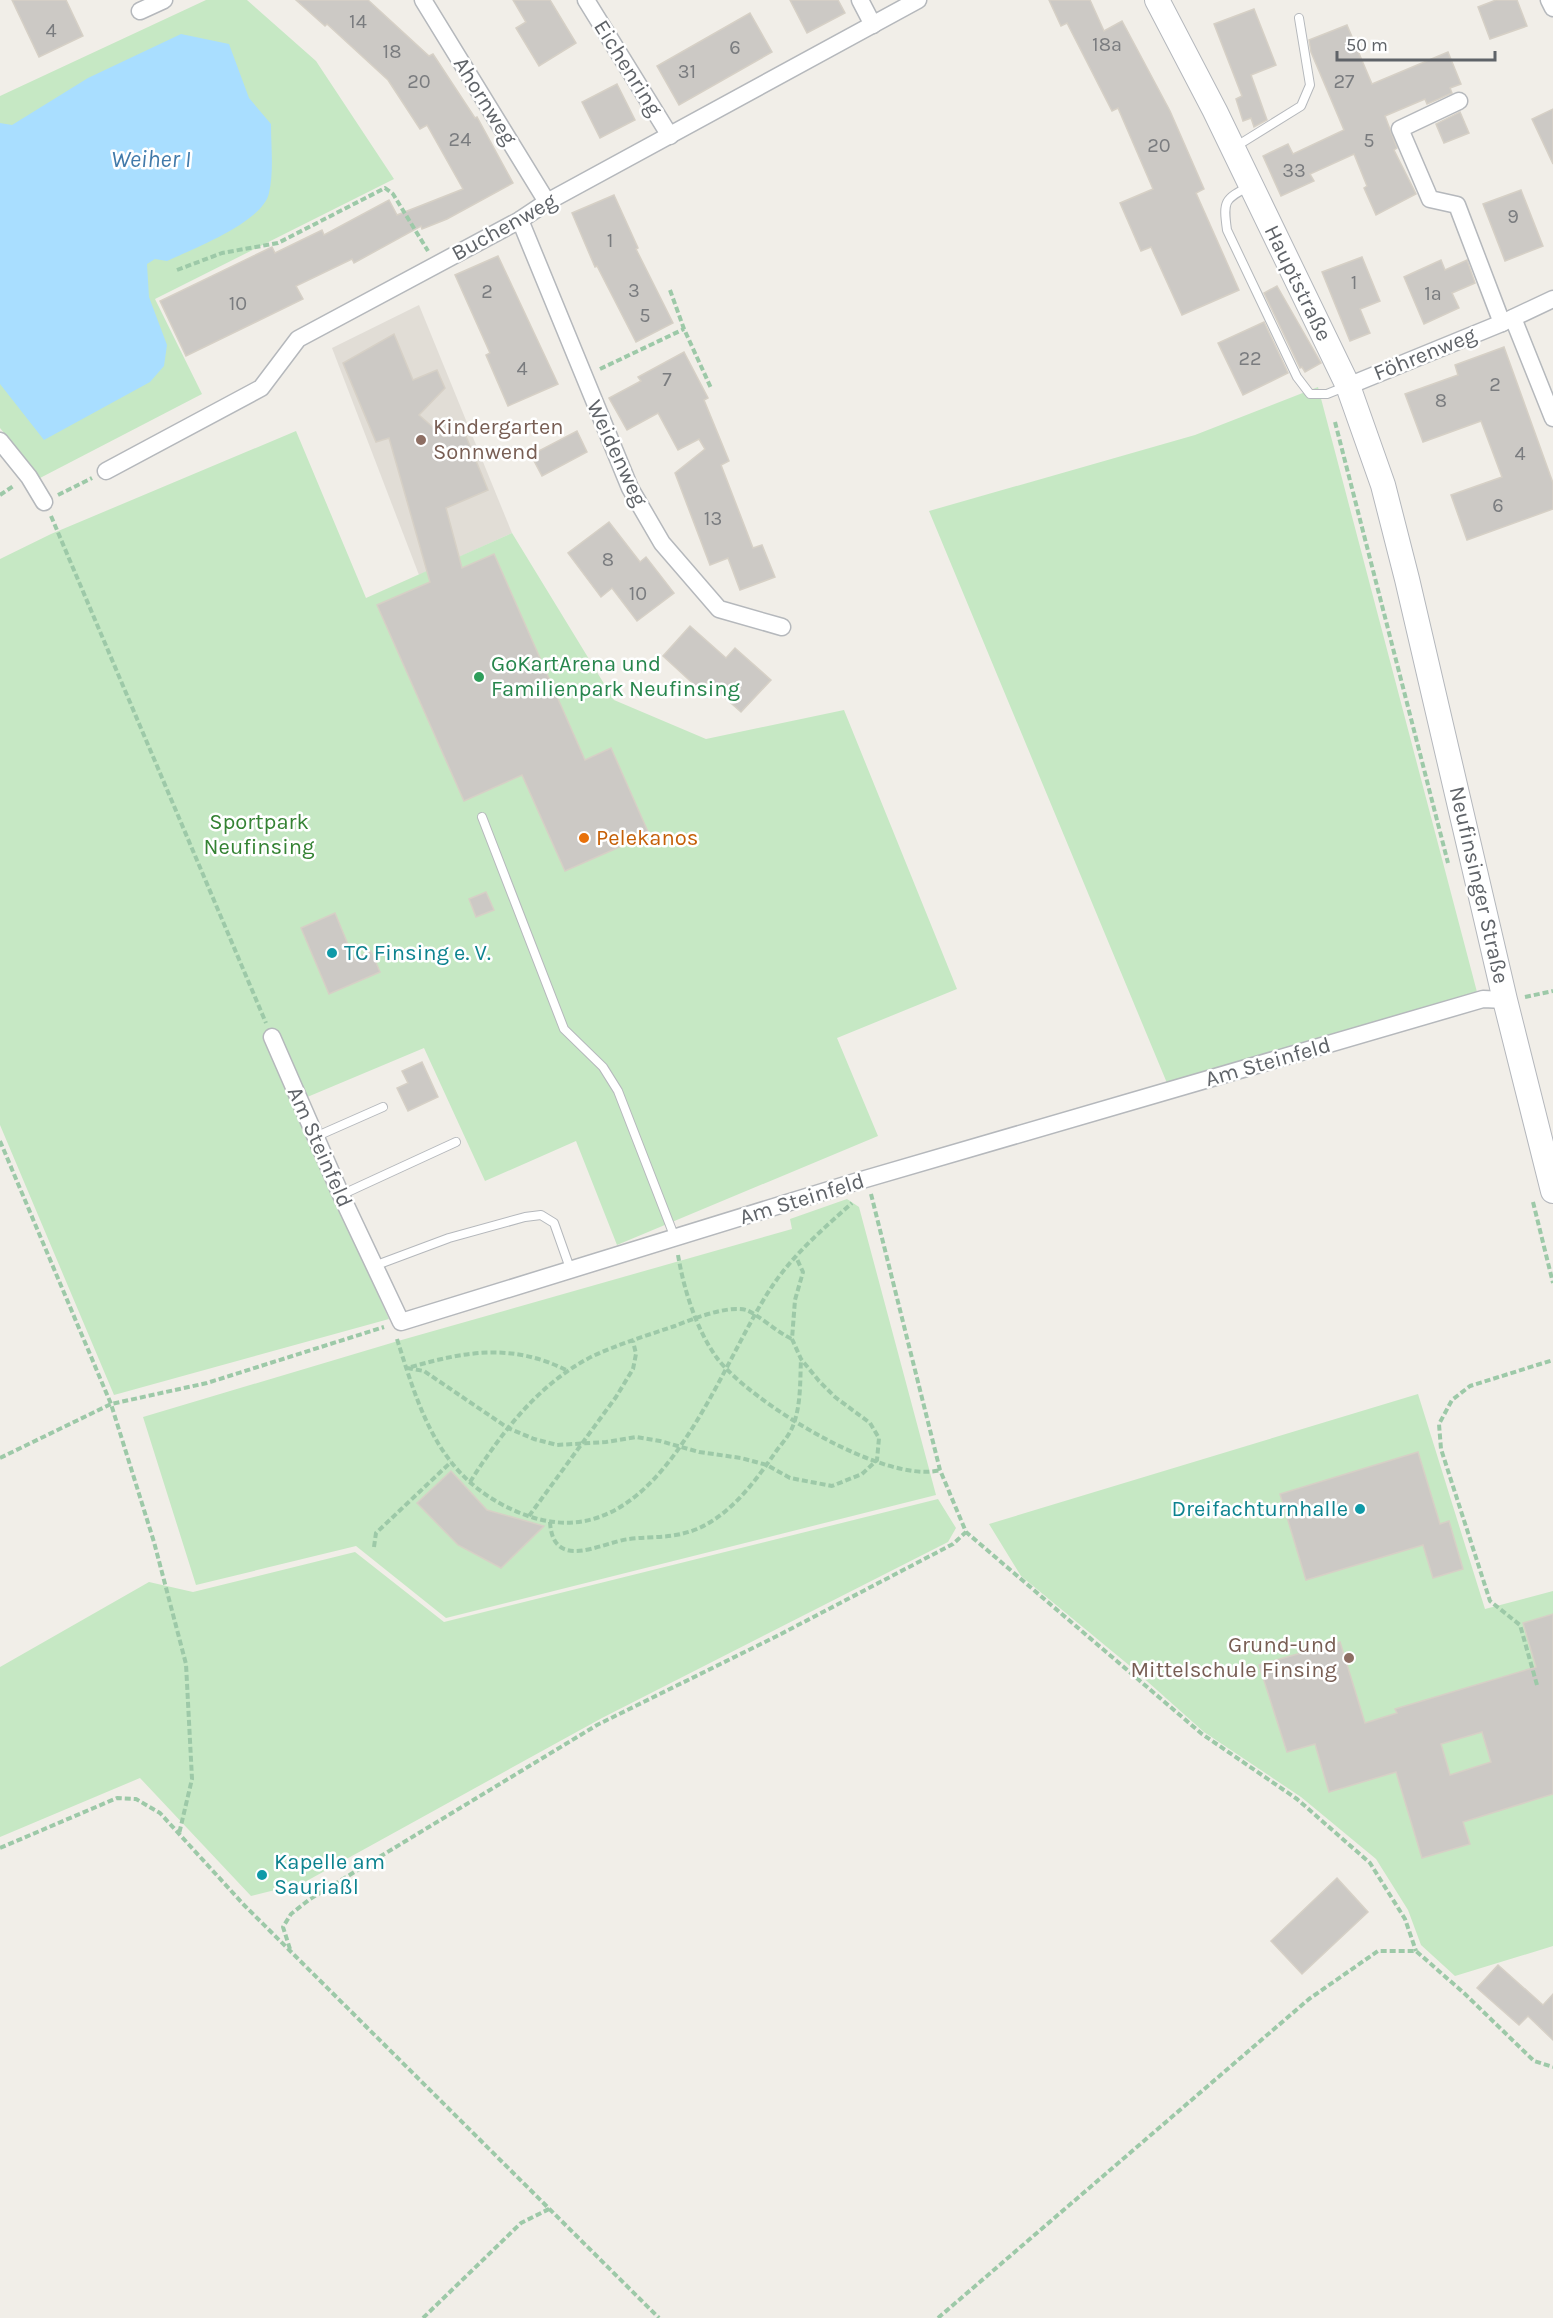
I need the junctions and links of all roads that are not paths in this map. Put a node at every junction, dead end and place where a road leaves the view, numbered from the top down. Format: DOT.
graph roads {
  1 [pos="164,0"];
  2 [pos="423,0"];
  3 [pos="586,0"];
  4 [pos="860,0"];
  5 [pos="918,0"];
  6 [pos="1157,0"];
  7 [pos="1549,0"];
  8 [pos="1553,8"];
  9 [pos="140,11"];
  10 [pos="1299,18"];
  11 [pos="873,25"];
  12 [pos="1459,101"];
  13 [pos="670,136"];
  14 [pos="1232,149"];
  15 [pos="1250,186"];
  16 [pos="547,202"];
  17 [pos="520,220"];
  18 [pos="1553,299"];
  19 [pos="1508,320"];
  20 [pos="1348,386"];
  21 [pos="1553,418"];
  22 [pos="0,441"];
  23 [pos="106,471"];
  24 [pos="44,502"];
  25 [pos="1407,579"];
  26 [pos="782,627"];
  27 [pos="482,817"];
  28 [pos="1505,1000"];
  29 [pos="272,1037"];
  30 [pos="383,1107"];
  31 [pos="314,1137"];
  32 [pos="456,1142"];
  33 [pos="1542,1192"];
  34 [pos="341,1196"];
  35 [pos="675,1239"];
  36 [pos="374,1266"];
  37 [pos="571,1271"];
  1 -- 9 [label="street"];
  2 -- 16 [label="street, Ahornweg"];
  3 -- 13 [label="street, Eichenring"];
  4 -- 11 [label="street"];
  5 -- 11 [label="street, Buchenweg"];
  6 -- 14 [label="street, Hauptstraße"];
  7 -- 8 [label="street"];
  10 -- 14 [label="lane"];
  11 -- 13 [label="street, Buchenweg"];
  12 -- 19 [label="street, Föhrenweg"];
  13 -- 16 [label="street, Buchenweg"];
  14 -- 15 [label="street, Hauptstraße"];
  15 -- 20 [label="street, Hauptstraße"];
  15 -- 20 [label="lane"];
  16 -- 17 [label="street, Buchenweg"];
  17 -- 23 [label="street, Buchenweg"];
  17 -- 26 [label="street, Weidenweg"];
  18 -- 19 [label="street, Föhrenweg"];
  19 -- 20 [label="street, Föhrenweg"];
  19 -- 21 [label="street"];
  20 -- 25 [label="street, Hauptstraße"];
  22 -- 24 [label="street"];
  25 -- 28 [label="street, Neufinsinger Straße"];
  27 -- 35 [label="lane"];
  28 -- 33 [label="street, Neufinsinger Straße"];
  28 -- 35 [label="street, Am Steinfeld"];
  29 -- 31 [label="street, Am Steinfeld"];
  30 -- 31 [label="lane"];
  31 -- 34 [label="street, Am Steinfeld"];
  32 -- 34 [label="lane"];
  34 -- 36 [label="street, Am Steinfeld"];
  35 -- 37 [label="street, Am Steinfeld"];
  36 -- 37 [label="street, Am Steinfeld"];
  36 -- 37 [label="lane"];
}
